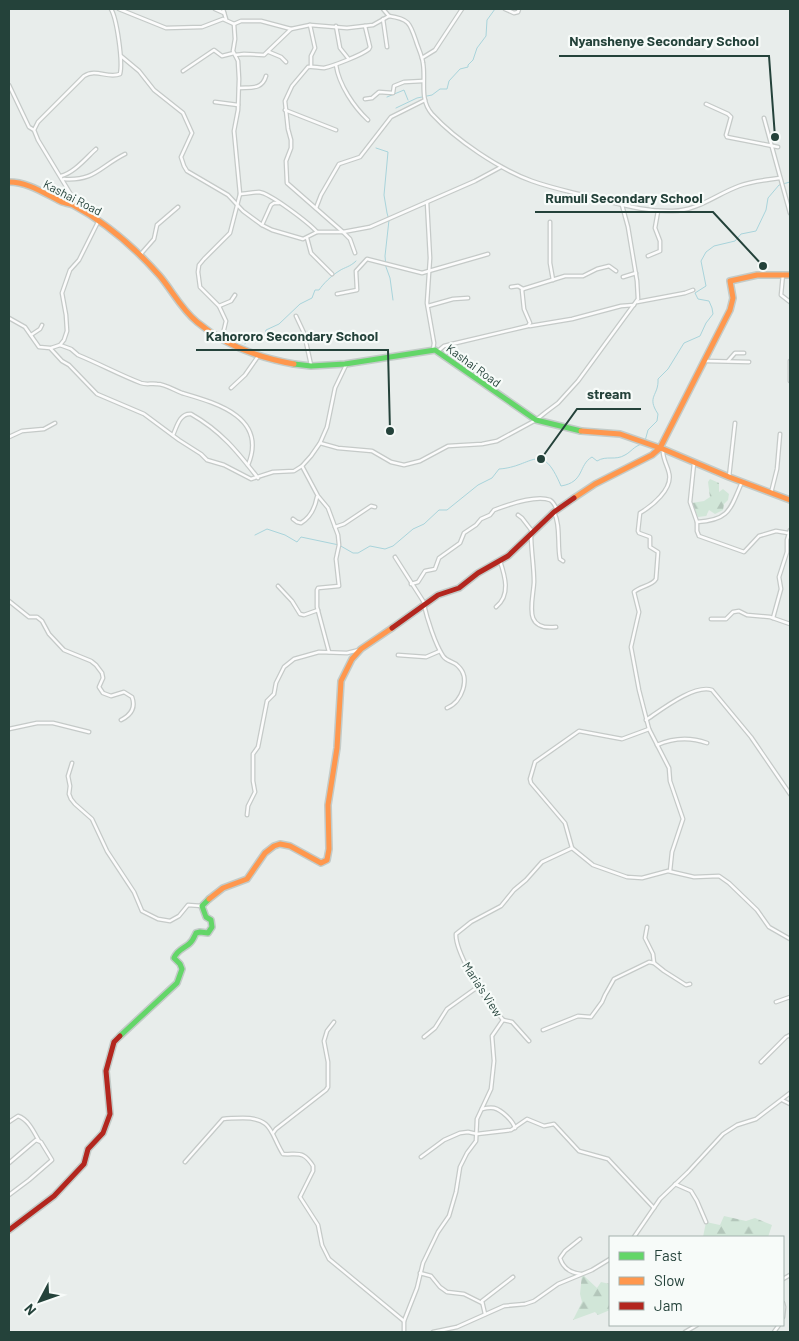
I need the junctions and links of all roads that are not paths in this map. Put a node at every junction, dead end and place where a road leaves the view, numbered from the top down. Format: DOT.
graph roads {
  1 [pos="111,9"];
  2 [pos="119,9"];
  3 [pos="215,9"];
  4 [pos="223,9"];
  5 [pos="383,9"];
  6 [pos="462,9"];
  7 [pos="505,9"];
  8 [pos="519,9"];
  9 [pos="224,13"];
  10 [pos="389,16"];
  11 [pos="384,19"];
  12 [pos="227,20"];
  13 [pos="234,24"];
  14 [pos="310,25"];
  15 [pos="336,26"];
  16 [pos="365,26"];
  17 [pos="291,29"];
  18 [pos="387,47"];
  19 [pos="269,52"];
  20 [pos="235,54"];
  21 [pos="121,56"];
  22 [pos="348,58"];
  23 [pos="422,58"];
  24 [pos="286,62"];
  25 [pos="336,65"];
  26 [pos="311,66"];
  27 [pos="183,72"];
  28 [pos="266,76"];
  29 [pos="423,81"];
  30 [pos="9,85"];
  31 [pos="239,88"];
  32 [pos="365,99"];
  33 [pos="425,100"];
  34 [pos="215,102"];
  35 [pos="706,104"];
  36 [pos="238,105"];
  37 [pos="285,110"];
  38 [pos="764,118"];
  39 [pos="368,120"];
  40 [pos="34,130"];
  41 [pos="336,130"];
  42 [pos="770,145"];
  43 [pos="778,147"];
  44 [pos="96,149"];
  45 [pos="125,154"];
  46 [pos="502,167"];
  47 [pos="62,178"];
  48 [pos="781,180"];
  49 [pos="9,182"];
  50 [pos="240,194"];
  51 [pos="427,202"];
  52 [pos="280,203"];
  53 [pos="71,204"];
  54 [pos="237,205"];
  55 [pos="622,205"];
  56 [pos="178,206"];
  57 [pos="316,208"];
  58 [pos="658,211"];
  59 [pos="790,213"];
  60 [pos="99,221"];
  61 [pos="550,222"];
  62 [pos="262,225"];
  63 [pos="317,232"];
  64 [pos="343,232"];
  65 [pos="307,238"];
  66 [pos="355,253"];
  67 [pos="488,254"];
  68 [pos="140,255"];
  69 [pos="648,256"];
  70 [pos="430,272"];
  71 [pos="616,272"];
  72 [pos="636,273"];
  73 [pos="332,274"];
  74 [pos="783,274"];
  75 [pos="790,275"];
  76 [pos="623,276"];
  77 [pos="553,280"];
  78 [pos="511,287"];
  79 [pos="523,289"];
  80 [pos="693,290"];
  81 [pos="337,294"];
  82 [pos="236,295"];
  83 [pos="468,298"];
  84 [pos="790,302"];
  85 [pos="635,304"];
  86 [pos="219,306"];
  87 [pos="428,306"];
  88 [pos="296,316"];
  89 [pos="9,318"];
  90 [pos="42,324"];
  91 [pos="528,326"];
  92 [pos="31,336"];
  93 [pos="222,338"];
  94 [pos="60,345"];
  95 [pos="50,348"];
  96 [pos="435,350"];
  97 [pos="744,353"];
  98 [pos="259,355"];
  99 [pos="706,360"];
  100 [pos="728,361"];
  101 [pos="790,361"];
  102 [pos="749,362"];
  103 [pos="347,363"];
  104 [pos="311,367"];
  105 [pos="790,381"];
  106 [pos="231,388"];
  107 [pos="536,420"];
  108 [pos="55,423"];
  109 [pos="735,423"];
  110 [pos="780,434"];
  111 [pos="173,435"];
  112 [pos="9,437"];
  113 [pos="320,443"];
  114 [pos="661,449"];
  115 [pos="694,463"];
  116 [pos="248,465"];
  117 [pos="302,466"];
  118 [pos="258,478"];
  119 [pos="729,478"];
  120 [pos="742,482"];
  121 [pos="771,493"];
  122 [pos="318,496"];
  123 [pos="790,500"];
  124 [pos="376,508"];
  125 [pos="556,511"];
  126 [pos="518,515"];
  127 [pos="293,520"];
  128 [pos="698,522"];
  129 [pos="335,527"];
  130 [pos="532,533"];
  131 [pos="789,535"];
  132 [pos="395,557"];
  133 [pos="563,560"];
  134 [pos="500,561"];
  135 [pos="411,584"];
  136 [pos="278,586"];
  137 [pos="9,601"];
  138 [pos="425,604"];
  139 [pos="496,607"];
  140 [pos="318,610"];
  141 [pos="773,618"];
  142 [pos="711,619"];
  143 [pos="790,624"];
  144 [pos="556,626"];
  145 [pos="361,650"];
  146 [pos="440,651"];
  147 [pos="329,652"];
  148 [pos="398,655"];
  149 [pos="447,708"];
  150 [pos="121,720"];
  151 [pos="646,720"];
  152 [pos="649,728"];
  153 [pos="9,729"];
  154 [pos="90,732"];
  155 [pos="707,743"];
  156 [pos="657,745"];
  157 [pos="72,763"];
  158 [pos="790,794"];
  159 [pos="248,814"];
  160 [pos="572,848"];
  161 [pos="670,871"];
  162 [pos="202,906"];
  163 [pos="647,927"];
  164 [pos="790,939"];
  165 [pos="654,963"];
  166 [pos="690,984"];
  167 [pos="479,986"];
  168 [pos="790,997"];
  169 [pos="776,1002"];
  170 [pos="503,1020"];
  171 [pos="334,1022"];
  172 [pos="543,1030"];
  173 [pos="790,1035"];
  174 [pos="424,1037"];
  175 [pos="529,1040"];
  176 [pos="761,1062"];
  177 [pos="790,1094"];
  178 [pos="782,1100"];
  179 [pos="790,1104"];
  180 [pos="482,1109"];
  181 [pos="9,1122"];
  182 [pos="515,1128"];
  183 [pos="273,1133"];
  184 [pos="477,1134"];
  185 [pos="39,1141"];
  186 [pos="421,1157"];
  187 [pos="185,1162"];
  188 [pos="9,1163"];
  189 [pos="675,1184"];
  190 [pos="9,1195"];
  191 [pos="654,1208"];
  192 [pos="706,1222"];
  193 [pos="9,1230"];
  194 [pos="635,1236"];
  195 [pos="580,1239"];
  196 [pos="609,1260"];
  197 [pos="420,1273"];
  198 [pos="582,1274"];
  199 [pos="513,1277"];
  200 [pos="482,1303"];
  201 [pos="485,1314"];
  202 [pos="404,1321"];
  203 [pos="404,1332"];
  204 [pos="433,1332"];
  1 -- 21 [label="street"];
  2 -- 12 [label="street"];
  3 -- 9 [label="street"];
  4 -- 9 [label="street"];
  5 -- 10 [label="street"];
  6 -- 23 [label="street"];
  7 -- 8 [label="street"];
  9 -- 12 [label="street"];
  10 -- 11 [label="street"];
  10 -- 23 [label="street"];
  11 -- 16 [label="street"];
  11 -- 18 [label="street"];
  12 -- 13 [label="street"];
  13 -- 17 [label="street"];
  13 -- 20 [label="street"];
  14 -- 15 [label="street"];
  14 -- 17 [label="street"];
  14 -- 26 [label="street"];
  15 -- 16 [label="street"];
  15 -- 22 [label="street"];
  16 -- 22 [label="street"];
  17 -- 19 [label="street"];
  19 -- 20 [label="street"];
  19 -- 24 [label="street"];
  20 -- 27 [label="street"];
  20 -- 31 [label="street"];
  21 -- 40 [label="street"];
  21 -- 54 [label="street"];
  22 -- 25 [label="street"];
  23 -- 29 [label="street"];
  25 -- 26 [label="street"];
  25 -- 39 [label="street"];
  26 -- 37 [label="street"];
  28 -- 31 [label="street"];
  29 -- 32 [label="street"];
  29 -- 33 [label="street"];
  30 -- 40 [label="street"];
  31 -- 36 [label="street"];
  33 -- 46 [label="street"];
  33 -- 57 [label="street"];
  34 -- 36 [label="street"];
  35 -- 42 [label="street"];
  36 -- 50 [label="street"];
  37 -- 41 [label="street"];
  37 -- 57 [label="street"];
  38 -- 42 [label="street"];
  40 -- 47 [label="street"];
  42 -- 43 [label="street"];
  42 -- 48 [label="street"];
  44 -- 47 [label="street"];
  45 -- 47 [label="street"];
  46 -- 51 [label="street"];
  46 -- 55 [label="street"];
  47 -- 53 [label="street"];
  48 -- 58 [label="street"];
  48 -- 59 [label="street"];
  49 -- 53 [label="street, Kashai Road"];
  50 -- 52 [label="street"];
  50 -- 54 [label="street"];
  51 -- 64 [label="street"];
  51 -- 70 [label="street"];
  52 -- 62 [label="street"];
  52 -- 63 [label="street"];
  53 -- 60 [label="street, Kashai Road"];
  54 -- 62 [label="street"];
  54 -- 86 [label="street"];
  55 -- 58 [label="street"];
  55 -- 72 [label="street"];
  56 -- 68 [label="street"];
  57 -- 64 [label="street"];
  58 -- 69 [label="street"];
  60 -- 68 [label="street, Kashai Road"];
  60 -- 94 [label="street"];
  61 -- 77 [label="street"];
  62 -- 65 [label="street"];
  63 -- 64 [label="street"];
  63 -- 65 [label="street"];
  64 -- 66 [label="street"];
  65 -- 73 [label="street"];
  67 -- 70 [label="street"];
  68 -- 93 [label="street, Kashai Road"];
  70 -- 81 [label="street"];
  70 -- 87 [label="street"];
  71 -- 77 [label="street"];
  72 -- 76 [label="street"];
  72 -- 85 [label="street"];
  74 -- 75 [label="street"];
  74 -- 84 [label="street"];
  74 -- 99 [label="street"];
  77 -- 79 [label="street"];
  78 -- 79 [label="street"];
  79 -- 91 [label="street"];
  80 -- 85 [label="street"];
  82 -- 86 [label="street"];
  83 -- 87 [label="street"];
  85 -- 91 [label="street"];
  85 -- 107 [label="street"];
  86 -- 93 [label="street"];
  87 -- 96 [label="street"];
  88 -- 104 [label="street"];
  89 -- 92 [label="street"];
  90 -- 92 [label="street"];
  91 -- 96 [label="street"];
  92 -- 95 [label="street"];
  93 -- 98 [label="street, Kashai Road"];
  94 -- 95 [label="street"];
  94 -- 116 [label="street"];
  95 -- 111 [label="street"];
  96 -- 103 [label="street, Kashai Road"];
  96 -- 107 [label="street, Kashai Road"];
  97 -- 100 [label="street"];
  98 -- 104 [label="street, Kashai Road"];
  98 -- 106 [label="street"];
  99 -- 100 [label="street"];
  99 -- 114 [label="street"];
  100 -- 102 [label="street"];
  101 -- 105 [label="street"];
  103 -- 104 [label="street, Kashai Road"];
  103 -- 113 [label="street"];
  107 -- 113 [label="street"];
  107 -- 114 [label="street, Kashai Road"];
  108 -- 112 [label="street"];
  109 -- 119 [label="street"];
  110 -- 121 [label="street"];
  111 -- 116 [label="street"];
  111 -- 118 [label="street"];
  113 -- 117 [label="street"];
  114 -- 115 [label="street, Kashai Road"];
  114 -- 125 [label="street"];
  114 -- 151 [label="street"];
  115 -- 119 [label="street, Kashai Road"];
  115 -- 128 [label="street"];
  116 -- 118 [label="street"];
  117 -- 118 [label="street"];
  117 -- 122 [label="street"];
  119 -- 120 [label="street, Kashai Road"];
  120 -- 121 [label="street, Kashai Road"];
  120 -- 128 [label="street"];
  121 -- 123 [label="street, Kashai Road"];
  122 -- 127 [label="street"];
  122 -- 129 [label="street"];
  124 -- 129 [label="street"];
  125 -- 130 [label="street"];
  125 -- 133 [label="street"];
  125 -- 135 [label="street"];
  126 -- 130 [label="street"];
  128 -- 131 [label="street"];
  129 -- 140 [label="street"];
  130 -- 134 [label="street"];
  130 -- 144 [label="street"];
  131 -- 141 [label="street"];
  132 -- 135 [label="street"];
  134 -- 138 [label="street"];
  134 -- 139 [label="street"];
  135 -- 138 [label="street"];
  136 -- 140 [label="street"];
  137 -- 150 [label="street"];
  138 -- 145 [label="street"];
  138 -- 146 [label="street"];
  140 -- 147 [label="street"];
  141 -- 142 [label="street"];
  141 -- 143 [label="street"];
  145 -- 147 [label="street"];
  145 -- 162 [label="street"];
  146 -- 148 [label="street"];
  146 -- 149 [label="street"];
  147 -- 159 [label="street"];
  151 -- 152 [label="street"];
  151 -- 158 [label="street"];
  152 -- 156 [label="street"];
  152 -- 160 [label="street"];
  153 -- 154 [label="street"];
  155 -- 156 [label="street"];
  156 -- 161 [label="street"];
  157 -- 162 [label="street"];
  160 -- 161 [label="street"];
  160 -- 167 [label="street, Maria's View"];
  161 -- 164 [label="street"];
  162 -- 193 [label="street"];
  163 -- 165 [label="street"];
  165 -- 166 [label="street"];
  165 -- 172 [label="street"];
  167 -- 170 [label="street, Maria's View"];
  167 -- 174 [label="street"];
  168 -- 169 [label="street"];
  170 -- 175 [label="street"];
  170 -- 180 [label="street, Maria's View"];
  171 -- 183 [label="street"];
  173 -- 176 [label="street"];
  177 -- 178 [label="street"];
  178 -- 179 [label="street"];
  178 -- 189 [label="street"];
  180 -- 182 [label="street"];
  180 -- 184 [label="street, Maria's View"];
  181 -- 185 [label="street"];
  182 -- 184 [label="street"];
  182 -- 191 [label="street"];
  183 -- 187 [label="street"];
  183 -- 202 [label="street"];
  184 -- 186 [label="street"];
  184 -- 197 [label="street, Maria's View"];
  185 -- 188 [label="street"];
  185 -- 190 [label="street"];
  189 -- 191 [label="street"];
  189 -- 192 [label="street"];
  191 -- 194 [label="street"];
  195 -- 198 [label="street"];
  196 -- 198 [label="street"];
  197 -- 200 [label="street"];
  197 -- 202 [label="street, Maria's View"];
  198 -- 201 [label="street"];
  199 -- 200 [label="street"];
  200 -- 201 [label="street"];
  201 -- 204 [label="street"];
  202 -- 203 [label="street, Maria's View"];
}
